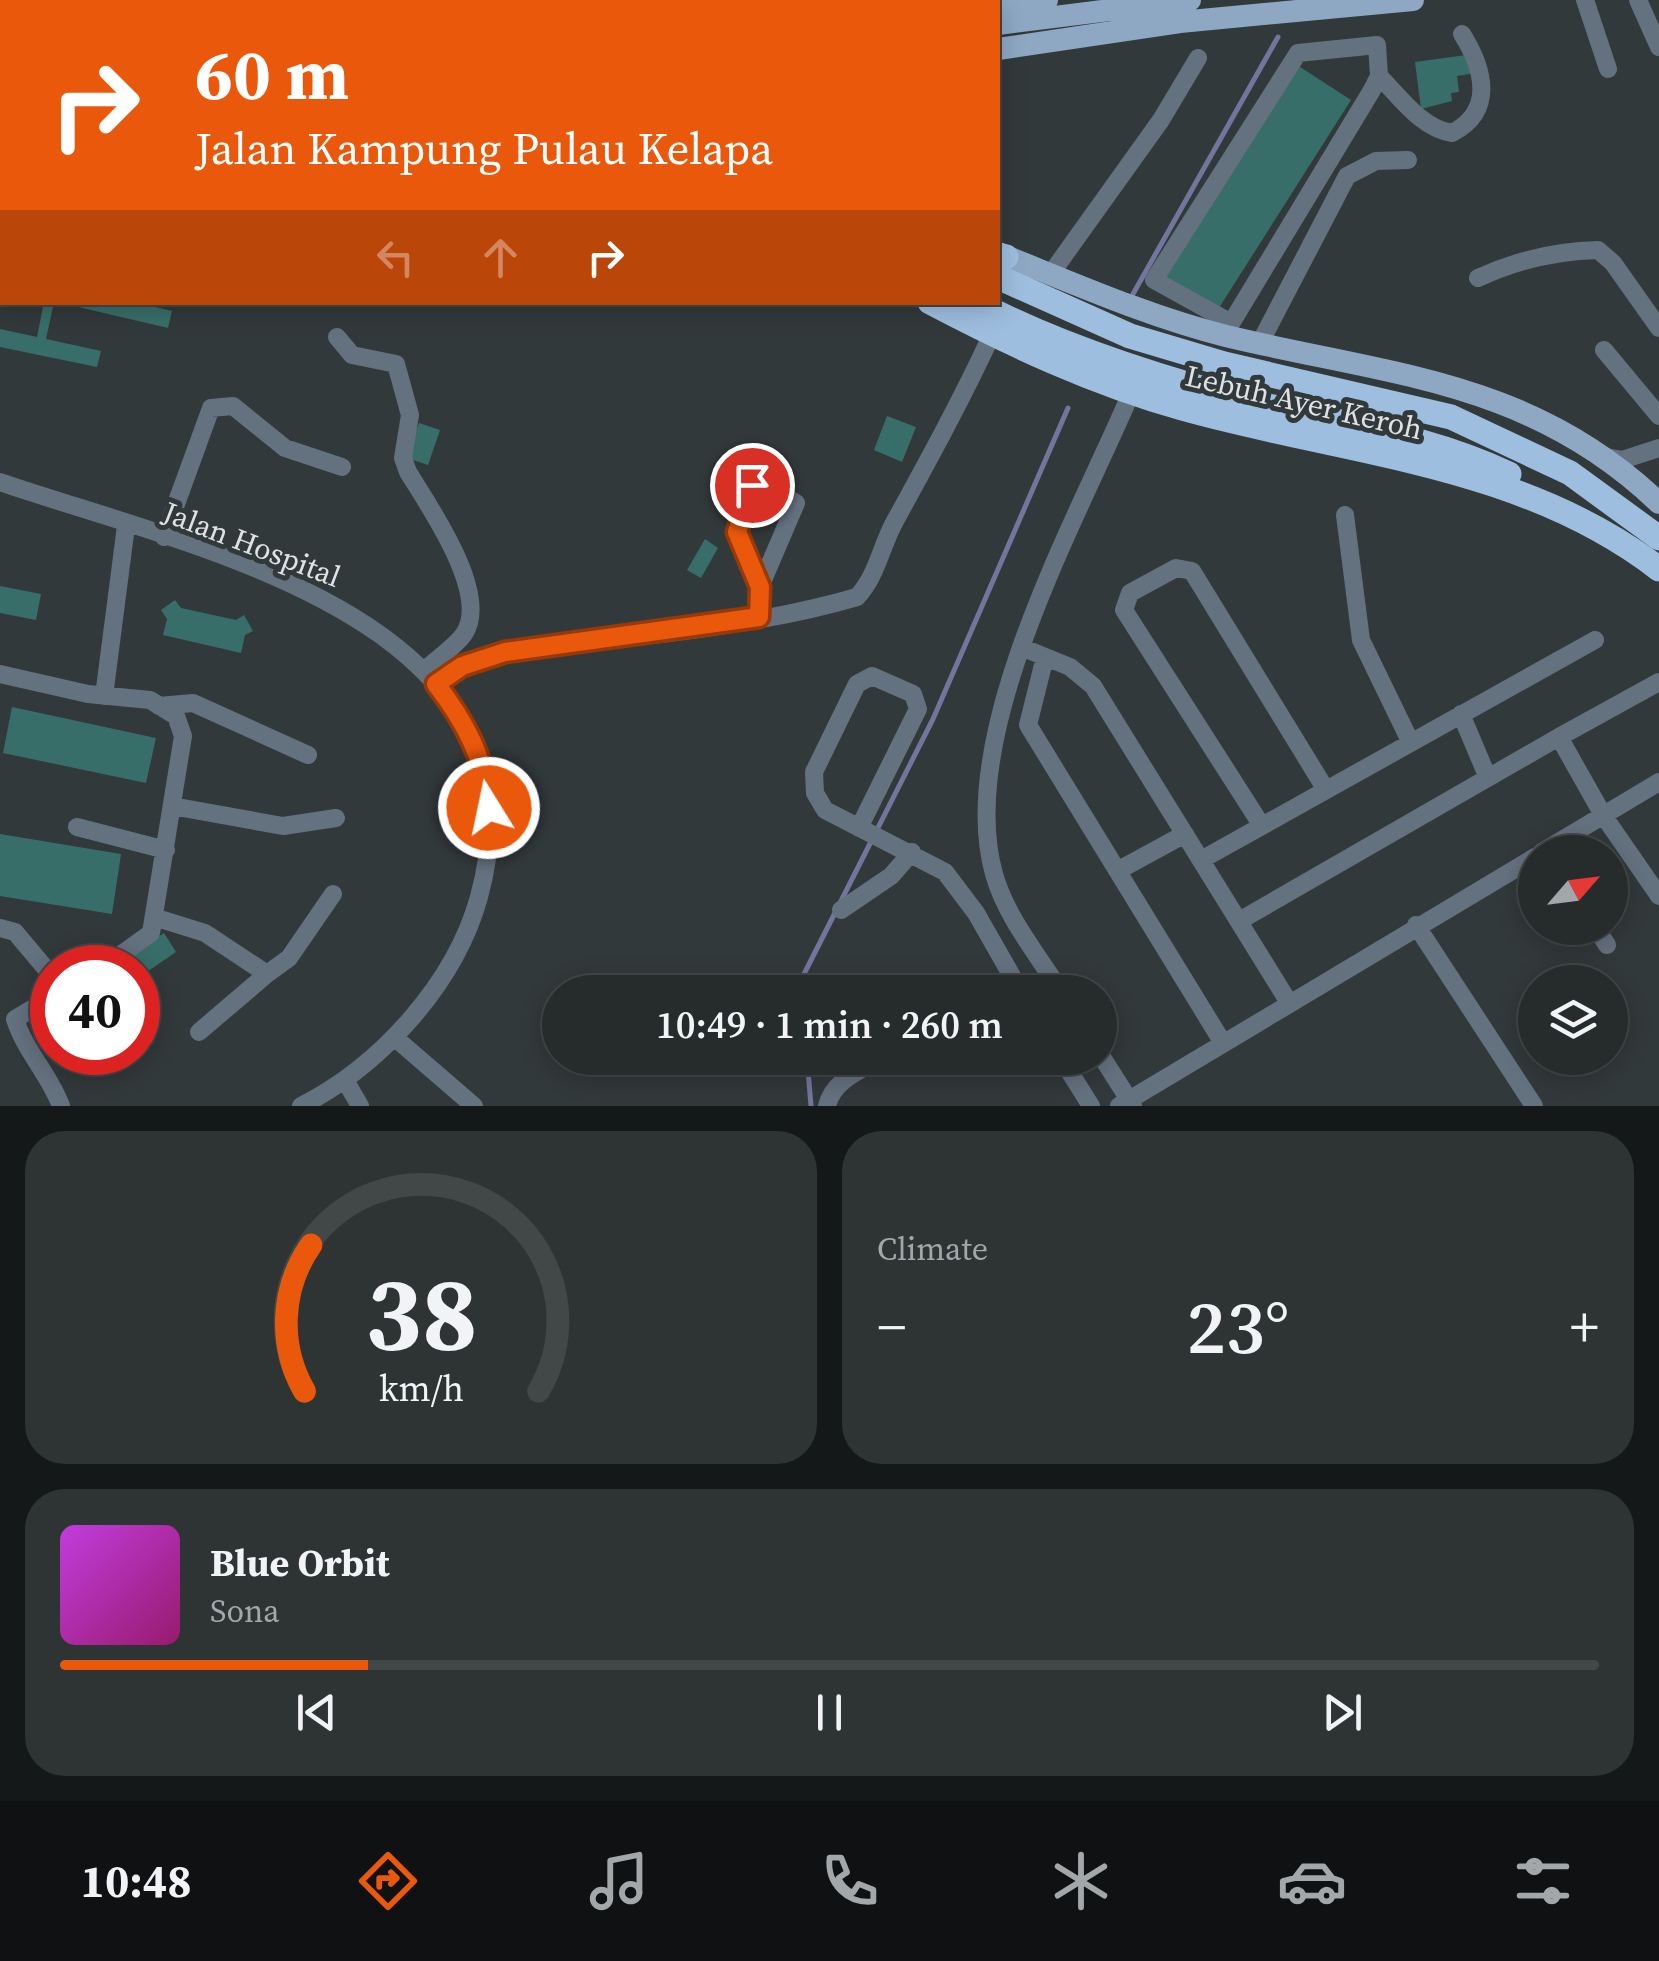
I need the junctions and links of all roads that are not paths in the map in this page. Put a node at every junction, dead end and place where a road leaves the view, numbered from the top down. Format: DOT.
graph roads {
  1 [pos="1047,0"];
  2 [pos="1188,0"];
  3 [pos="1413,0"];
  4 [pos="1584,0"];
  5 [pos="1638,0"];
  6 [pos="1000,6"];
  7 [pos="1000,24"];
  8 [pos="1462,34"];
  9 [pos="1659,47"];
  10 [pos="1000,49"];
  11 [pos="1198,58"];
  12 [pos="1608,69"];
  13 [pos="1379,76"];
  14 [pos="1408,160"];
  15 [pos="1000,260"];
  16 [pos="1050,276"];
  17 [pos="1478,278"];
  18 [pos="936,305"];
  19 [pos="983,305"];
  20 [pos="1226,328"];
  21 [pos="1659,328"];
  22 [pos="992,334"];
  23 [pos="337,337"];
  24 [pos="1260,343"];
  25 [pos="1604,350"];
  26 [pos="1131,393"];
  27 [pos="1659,416"];
  28 [pos="1659,448"];
  29 [pos="1604,457"];
  30 [pos="342,468"];
  31 [pos="0,482"];
  32 [pos="1659,503"];
  33 [pos="1345,515"];
  34 [pos="126,526"];
  35 [pos="1600,526"];
  36 [pos="164,537"];
  37 [pos="1659,538"];
  38 [pos="1659,569"];
  39 [pos="760,587"];
  40 [pos="759,617"];
  41 [pos="1595,640"];
  42 [pos="1020,647"];
  43 [pos="1044,657"];
  44 [pos="0,674"];
  45 [pos="430,678"];
  46 [pos="1659,682"];
  47 [pos="104,696"];
  48 [pos="159,706"];
  49 [pos="1461,714"];
  50 [pos="1559,737"];
  51 [pos="1410,742"];
  52 [pos="308,755"];
  53 [pos="1488,778"];
  54 [pos="1659,782"];
  55 [pos="1326,790"];
  56 [pos="172,806"];
  57 [pos="1603,815"];
  58 [pos="336,818"];
  59 [pos="1262,826"];
  60 [pos="77,827"];
  61 [pos="862,829"];
  62 [pos="1185,834"];
  63 [pos="1571,835"];
  64 [pos="166,850"];
  65 [pos="912,852"];
  66 [pos="1201,860"];
  67 [pos="1518,867"];
  68 [pos="1119,870"];
  69 [pos="333,894"];
  70 [pos="1659,896"];
  71 [pos="1003,897"];
  72 [pos="841,910"];
  73 [pos="976,914"];
  74 [pos="154,916"];
  75 [pos="1239,922"];
  76 [pos="1416,925"];
  77 [pos="0,928"];
  78 [pos="134,945"];
  79 [pos="30,950"];
  80 [pos="267,974"];
  81 [pos="1011,975"];
  82 [pos="1051,975"];
  83 [pos="1288,1001"];
  84 [pos="30,1010"];
  85 [pos="8,1024"];
  86 [pos="199,1032"];
  87 [pos="394,1036"];
  88 [pos="1224,1043"];
  89 [pos="853,1075"];
  90 [pos="1072,1075"];
  91 [pos="1111,1075"];
  92 [pos="344,1080"];
  93 [pos="1127,1104"];
  94 [pos="61,1106"];
  95 [pos="301,1106"];
  96 [pos="360,1106"];
  97 [pos="474,1106"];
  98 [pos="827,1106"];
  99 [pos="1091,1106"];
  100 [pos="1534,1106"];
  1 -- 6 [label="main road"];
  2 -- 7 [label="main road"];
  3 -- 10 [label="main road"];
  4 -- 12 [label="street"];
  5 -- 9 [label="street"];
  8 -- 13 [label="street"];
  11 -- 16 [label="street"];
  13 -- 20 [label="street"];
  13 -- 20 [label="street"];
  14 -- 24 [label="street"];
  15 -- 16 [label="main road"];
  15 -- 37 [label="highway, Lebuh Ayer Keroh"];
  16 -- 20 [label="main road"];
  17 -- 21 [label="street"];
  18 -- 22 [label="highway, Lebuh Ayer Keroh"];
  19 -- 35 [label="highway"];
  20 -- 24 [label="main road"];
  22 -- 26 [label="highway, Lebuh Ayer Keroh"];
  22 -- 40 [label="street"];
  23 -- 45 [label="street"];
  24 -- 29 [label="main road"];
  25 -- 27 [label="street"];
  26 -- 35 [label="highway, Lebuh Ayer Keroh"];
  26 -- 42 [label="street"];
  28 -- 29 [label="street"];
  29 -- 32 [label="main road"];
  30 -- 36 [label="street"];
  31 -- 34 [label="street, Jalan Hospital"];
  33 -- 51 [label="street"];
  34 -- 36 [label="street, Jalan Hospital"];
  34 -- 47 [label="street"];
  35 -- 38 [label="highway, Lebuh Ayer Keroh"];
  36 -- 45 [label="street, Jalan Hospital"];
  39 -- 39 [label="street"];
  39 -- 40 [label="street"];
  40 -- 45 [label="street"];
  41 -- 49 [label="street"];
  42 -- 43 [label="street"];
  42 -- 71 [label="street"];
  43 -- 62 [label="street"];
  43 -- 68 [label="street"];
  44 -- 47 [label="street"];
  45 -- 87 [label="street, Jalan Hospital"];
  46 -- 50 [label="street"];
  47 -- 48 [label="street"];
  48 -- 52 [label="street"];
  48 -- 56 [label="street"];
  49 -- 51 [label="street"];
  49 -- 53 [label="street"];
  50 -- 53 [label="street"];
  50 -- 57 [label="street"];
  51 -- 55 [label="street"];
  53 -- 75 [label="street"];
  54 -- 57 [label="street"];
  55 -- 59 [label="street"];
  55 -- 59 [label="street"];
  56 -- 58 [label="street"];
  56 -- 64 [label="street"];
  57 -- 63 [label="street"];
  57 -- 70 [label="street"];
  59 -- 66 [label="street"];
  60 -- 64 [label="street"];
  61 -- 61 [label="street"];
  61 -- 65 [label="street"];
  62 -- 66 [label="street"];
  62 -- 68 [label="street"];
  64 -- 74 [label="street"];
  65 -- 72 [label="street"];
  65 -- 73 [label="street"];
  66 -- 75 [label="street"];
  67 -- 76 [label="street"];
  68 -- 88 [label="street"];
  69 -- 80 [label="street"];
  71 -- 73 [label="street"];
  71 -- 82 [label="street"];
  73 -- 81 [label="street"];
  74 -- 78 [label="street"];
  74 -- 80 [label="street"];
  75 -- 83 [label="street"];
  76 -- 83 [label="street"];
  76 -- 100 [label="street"];
  77 -- 79 [label="street"];
  80 -- 86 [label="street"];
  83 -- 88 [label="street"];
  84 -- 85 [label="street"];
  85 -- 94 [label="street"];
  87 -- 92 [label="street, Jalan Hospital"];
  87 -- 97 [label="street"];
  88 -- 93 [label="street"];
  89 -- 98 [label="street"];
  90 -- 99 [label="street"];
  91 -- 93 [label="street"];
  92 -- 95 [label="street, Jalan Hospital"];
  92 -- 96 [label="street"];
}
